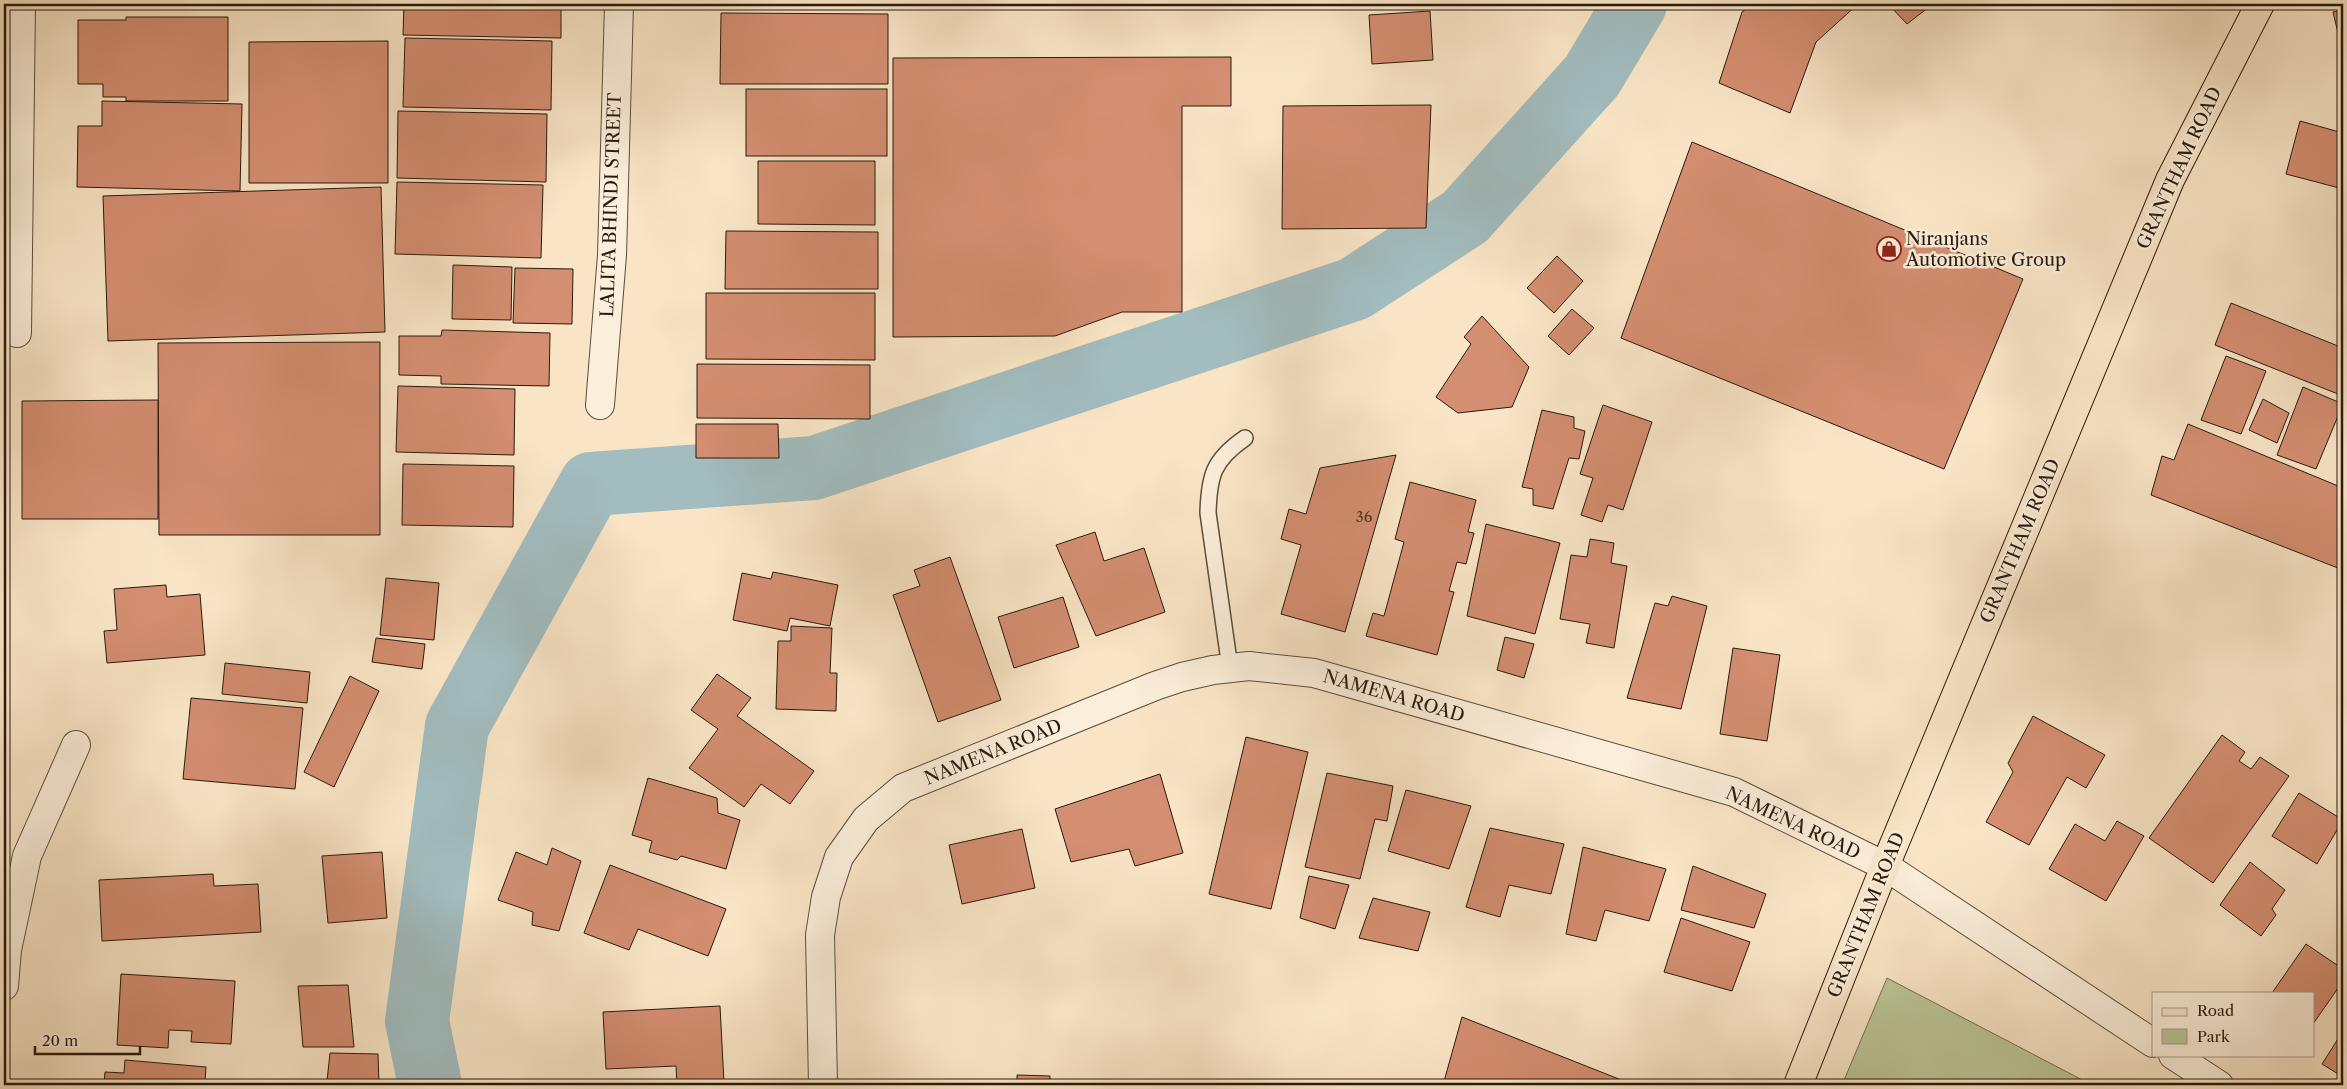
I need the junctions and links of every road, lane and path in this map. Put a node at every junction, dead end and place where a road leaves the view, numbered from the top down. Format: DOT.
graph roads {
  1 [pos="21,4"];
  2 [pos="619,4"];
  3 [pos="2260,4"];
  4 [pos="17,333"];
  5 [pos="600,405"];
  6 [pos="1245,438"];
  7 [pos="1230,668"];
  8 [pos="76,745"];
  9 [pos="1886,866"];
  10 [pos="4,986"];
  11 [pos="2152,1042"];
  12 [pos="2175,1056"];
  13 [pos="823,1085"];
  14 [pos="1798,1085"];
  15 [pos="2220,1085"];
  1 -- 4 [label="street"];
  2 -- 5 [label="street, LALITA BHINDI STREET"];
  3 -- 9 [label="main road, GRANTHAM ROAD"];
  6 -- 7 [label="lane"];
  7 -- 9 [label="street, NAMENA ROAD"];
  7 -- 13 [label="street, NAMENA ROAD"];
  8 -- 10 [label="street"];
  9 -- 11 [label="street, NAMENA ROAD"];
  9 -- 14 [label="main road, GRANTHAM ROAD"];
  12 -- 15 [label="street"];
}
